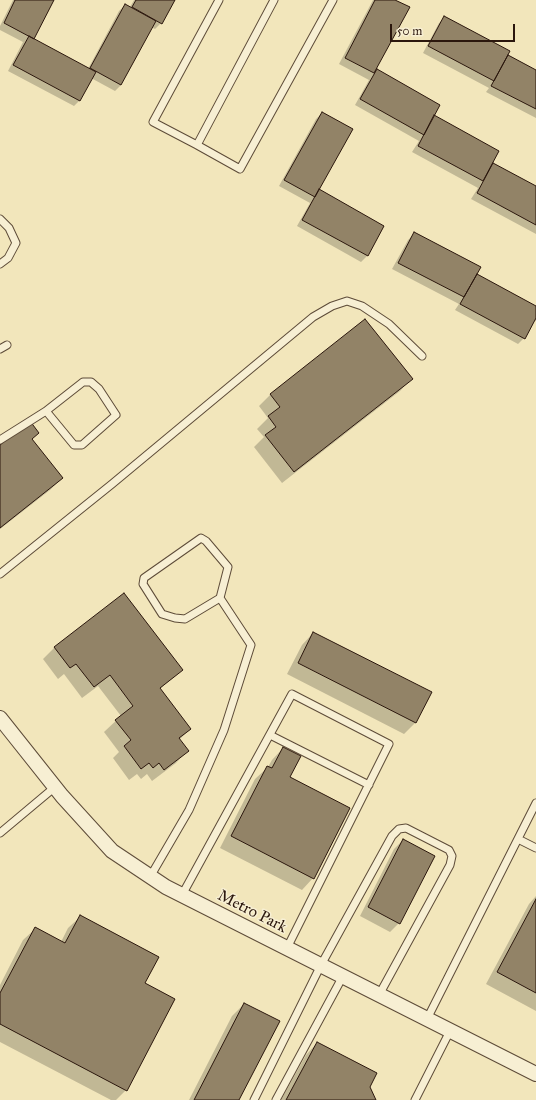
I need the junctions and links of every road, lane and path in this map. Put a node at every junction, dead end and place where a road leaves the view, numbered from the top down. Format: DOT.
graph roads {
  1 [pos="219,0"];
  2 [pos="274,0"];
  3 [pos="333,0"];
  4 [pos="197,145"];
  5 [pos="0,219"];
  6 [pos="0,264"];
  7 [pos="7,345"];
  8 [pos="0,349"];
  9 [pos="422,356"];
  10 [pos="46,411"];
  11 [pos="0,440"];
  12 [pos="0,574"];
  13 [pos="220,598"];
  14 [pos="0,718"];
  15 [pos="270,735"];
  16 [pos="369,785"];
  17 [pos="55,787"];
  18 [pos="536,803"];
  19 [pos="0,833"];
  20 [pos="518,839"];
  21 [pos="536,848"];
  22 [pos="150,877"];
  23 [pos="182,895"];
  24 [pos="287,948"];
  25 [pos="321,965"];
  26 [pos="343,976"];
  27 [pos="379,995"];
  28 [pos="427,1019"];
  29 [pos="450,1031"];
  30 [pos="536,1074"];
  31 [pos="254,1100"];
  32 [pos="276,1100"];
  33 [pos="415,1100"];
  1 -- 4 [label="lane"];
  2 -- 4 [label="lane"];
  3 -- 4 [label="lane"];
  5 -- 6 [label="lane"];
  7 -- 8 [label="lane"];
  9 -- 12 [label="lane"];
  10 -- 10 [label="lane"];
  10 -- 11 [label="lane"];
  13 -- 13 [label="lane"];
  13 -- 22 [label="lane"];
  14 -- 17 [label="street, Metro Park"];
  15 -- 16 [label="lane"];
  15 -- 16 [label="lane"];
  15 -- 23 [label="lane"];
  16 -- 24 [label="lane"];
  17 -- 19 [label="lane"];
  17 -- 22 [label="street, Metro Park"];
  18 -- 20 [label="lane"];
  20 -- 21 [label="lane"];
  20 -- 28 [label="lane"];
  22 -- 23 [label="street, Metro Park"];
  23 -- 24 [label="street, Metro Park"];
  24 -- 25 [label="street, Metro Park"];
  25 -- 26 [label="street, Metro Park"];
  25 -- 27 [label="lane"];
  25 -- 31 [label="lane"];
  26 -- 27 [label="street, Metro Park"];
  26 -- 32 [label="lane"];
  27 -- 28 [label="street, Metro Park"];
  28 -- 29 [label="street, Metro Park"];
  29 -- 30 [label="street, Metro Park"];
  29 -- 33 [label="lane"];
}
